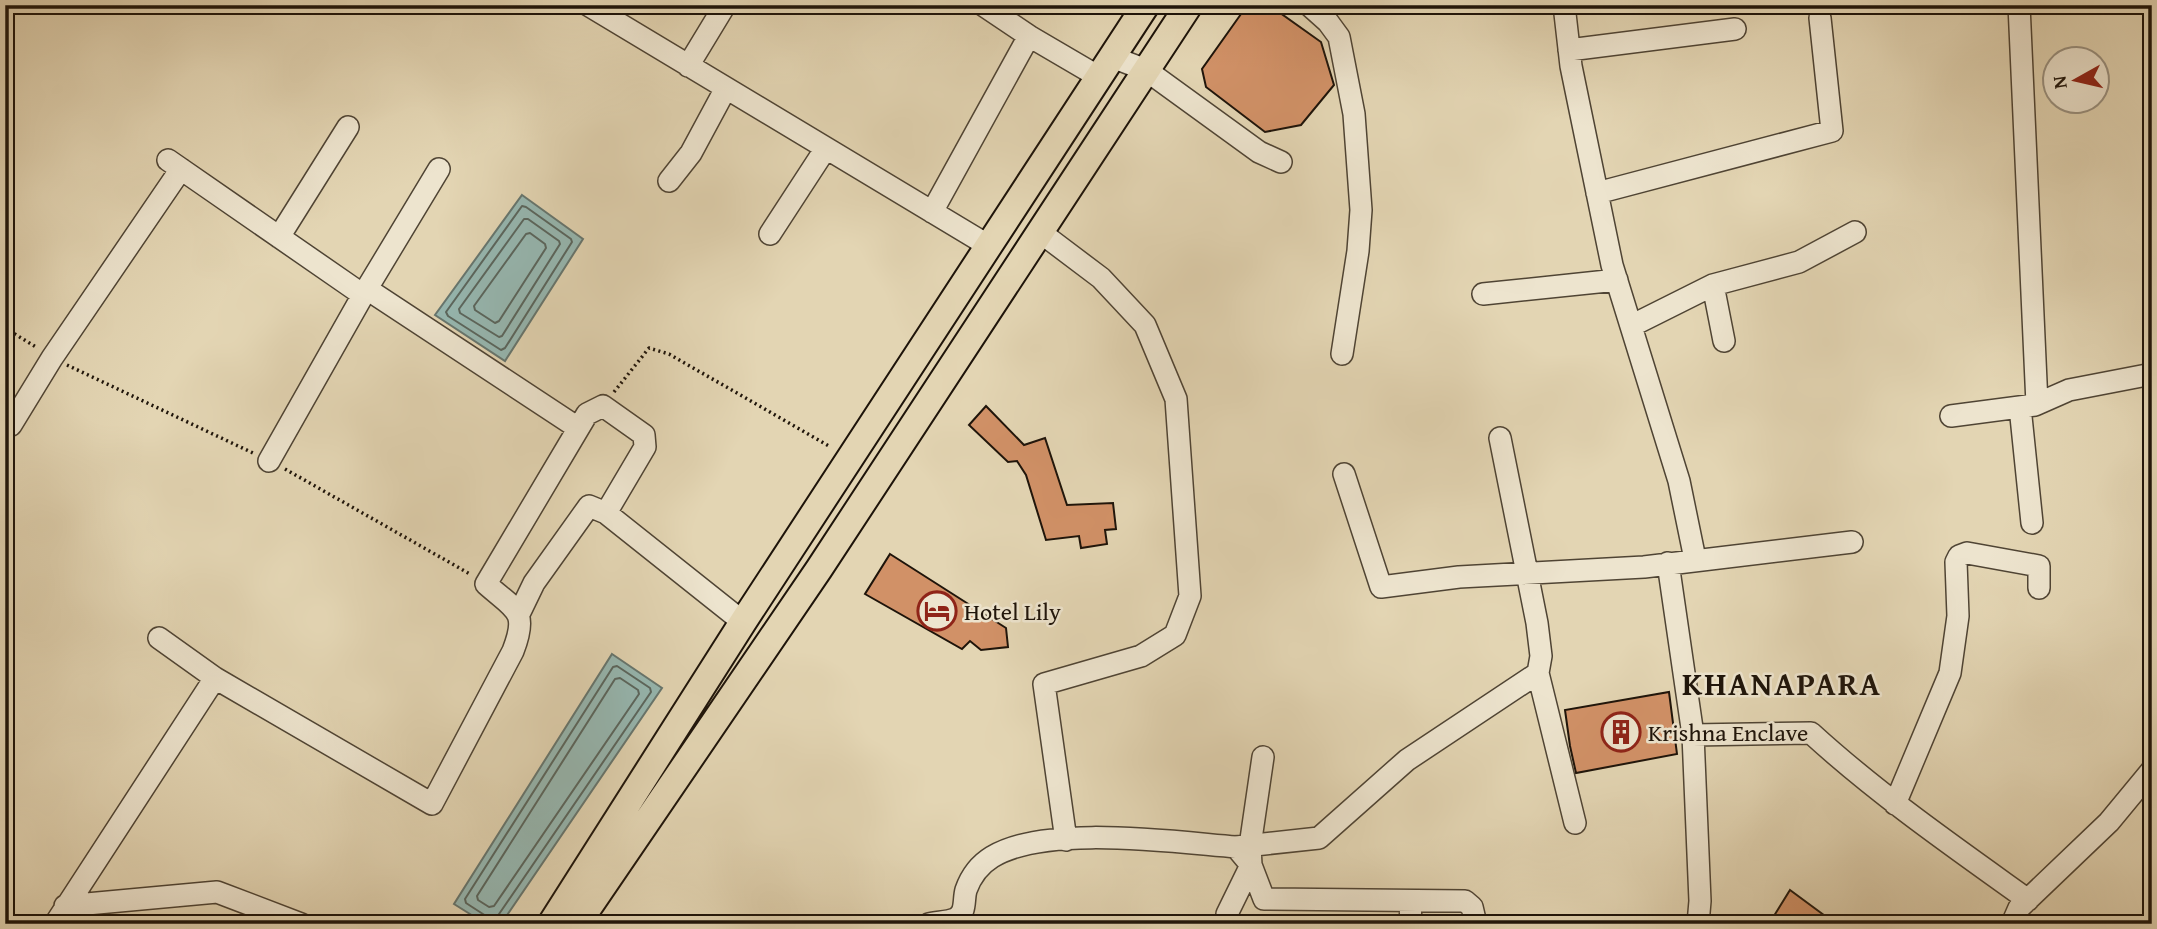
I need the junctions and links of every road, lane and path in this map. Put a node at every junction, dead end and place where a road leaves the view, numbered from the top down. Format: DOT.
graph roads {
  1 [pos="588,5"];
  2 [pos="725,5"];
  3 [pos="983,5"];
  4 [pos="1146,5"];
  5 [pos="1189,5"];
  6 [pos="1309,5"];
  7 [pos="1564,5"];
  8 [pos="2019,5"];
  9 [pos="1820,18"];
  10 [pos="1735,29"];
  11 [pos="1029,36"];
  12 [pos="1569,50"];
  13 [pos="688,66"];
  14 [pos="1106,67"];
  15 [pos="1146,70"];
  16 [pos="726,88"];
  17 [pos="348,128"];
  18 [pos="826,148"];
  19 [pos="1281,162"];
  20 [pos="439,169"];
  21 [pos="668,181"];
  22 [pos="1597,193"];
  23 [pos="932,212"];
  24 [pos="1040,232"];
  25 [pos="1854,232"];
  26 [pos="770,234"];
  27 [pos="279,237"];
  28 [pos="989,246"];
  29 [pos="1617,280"];
  30 [pos="1713,285"];
  31 [pos="365,292"];
  32 [pos="1483,294"];
  33 [pos="1631,326"];
  34 [pos="5,328"];
  35 [pos="1724,341"];
  36 [pos="1342,354"];
  37 [pos="52,358"];
  38 [pos="2152,374"];
  39 [pos="603,406"];
  40 [pos="2029,406"];
  41 [pos="1951,416"];
  42 [pos="11,425"];
  43 [pos="578,428"];
  44 [pos="1500,438"];
  45 [pos="829,446"];
  46 [pos="269,461"];
  47 [pos="1344,474"];
  48 [pos="606,513"];
  49 [pos="2032,523"];
  50 [pos="1852,542"];
  51 [pos="1695,559"];
  52 [pos="1668,563"];
  53 [pos="1527,573"];
  54 [pos="486,584"];
  55 [pos="2039,588"];
  56 [pos="519,614"];
  57 [pos="743,622"];
  58 [pos="159,638"];
  59 [pos="1538,673"];
  60 [pos="215,678"];
  61 [pos="1693,735"];
  62 [pos="1264,757"];
  63 [pos="2152,770"];
  64 [pos="1895,804"];
  65 [pos="1575,823"];
  66 [pos="1066,840"];
  67 [pos="1246,853"];
  68 [pos="2028,900"];
  69 [pos="1410,901"];
  70 [pos="60,915"];
  71 [pos="555,923"];
  72 [pos="301,924"];
  73 [pos="929,924"];
  74 [pos="1228,924"];
  75 [pos="1411,924"];
  76 [pos="1476,924"];
  77 [pos="1699,924"];
  78 [pos="2012,924"];
  1 -- 13 [label="street"];
  2 -- 13 [label="street"];
  3 -- 11 [label="street"];
  4 -- 14 [label="main road"];
  5 -- 15 [label="main road"];
  6 -- 36 [label="street"];
  7 -- 12 [label="street"];
  8 -- 40 [label="street"];
  9 -- 22 [label="street"];
  10 -- 12 [label="street"];
  11 -- 14 [label="street"];
  11 -- 23 [label="street"];
  12 -- 22 [label="street"];
  13 -- 16 [label="street"];
  14 -- 15 [label="street"];
  14 -- 28 [label="main road"];
  15 -- 19 [label="street"];
  15 -- 24 [label="main road"];
  16 -- 18 [label="street"];
  16 -- 21 [label="street"];
  17 -- 27 [label="street"];
  18 -- 23 [label="street"];
  18 -- 26 [label="street"];
  20 -- 31 [label="street"];
  22 -- 29 [label="street"];
  23 -- 28 [label="street"];
  24 -- 66 [label="street"];
  24 -- 71 [label="main road"];
  25 -- 30 [label="street"];
  27 -- 31 [label="street"];
  27 -- 37 [label="street"];
  28 -- 57 [label="main road"];
  29 -- 32 [label="street"];
  29 -- 33 [label="street"];
  30 -- 33 [label="street"];
  30 -- 35 [label="street"];
  31 -- 43 [label="street"];
  31 -- 46 [label="street"];
  33 -- 51 [label="street"];
  34 -- 37 [label="path"];
  37 -- 42 [label="street"];
  37 -- 46 [label="path"];
  38 -- 40 [label="street"];
  39 -- 43 [label="street"];
  39 -- 45 [label="path"];
  39 -- 48 [label="street"];
  40 -- 41 [label="street"];
  40 -- 49 [label="street"];
  43 -- 54 [label="street"];
  44 -- 53 [label="street"];
  46 -- 54 [label="path"];
  47 -- 53 [label="street"];
  48 -- 56 [label="street"];
  48 -- 57 [label="street"];
  50 -- 51 [label="street"];
  51 -- 52 [label="street"];
  52 -- 53 [label="street"];
  52 -- 61 [label="street"];
  53 -- 59 [label="street"];
  54 -- 56 [label="street"];
  55 -- 64 [label="street"];
  56 -- 60 [label="street"];
  57 -- 71 [label="main road"];
  58 -- 60 [label="street"];
  59 -- 65 [label="street"];
  59 -- 67 [label="street"];
  60 -- 70 [label="street"];
  61 -- 64 [label="street"];
  61 -- 77 [label="street"];
  62 -- 67 [label="street"];
  63 -- 68 [label="street"];
  64 -- 68 [label="street"];
  66 -- 67 [label="street"];
  66 -- 73 [label="street"];
  67 -- 69 [label="street"];
  67 -- 74 [label="street"];
  68 -- 78 [label="street"];
  69 -- 75 [label="street"];
  69 -- 76 [label="street"];
  70 -- 72 [label="street"];
}
